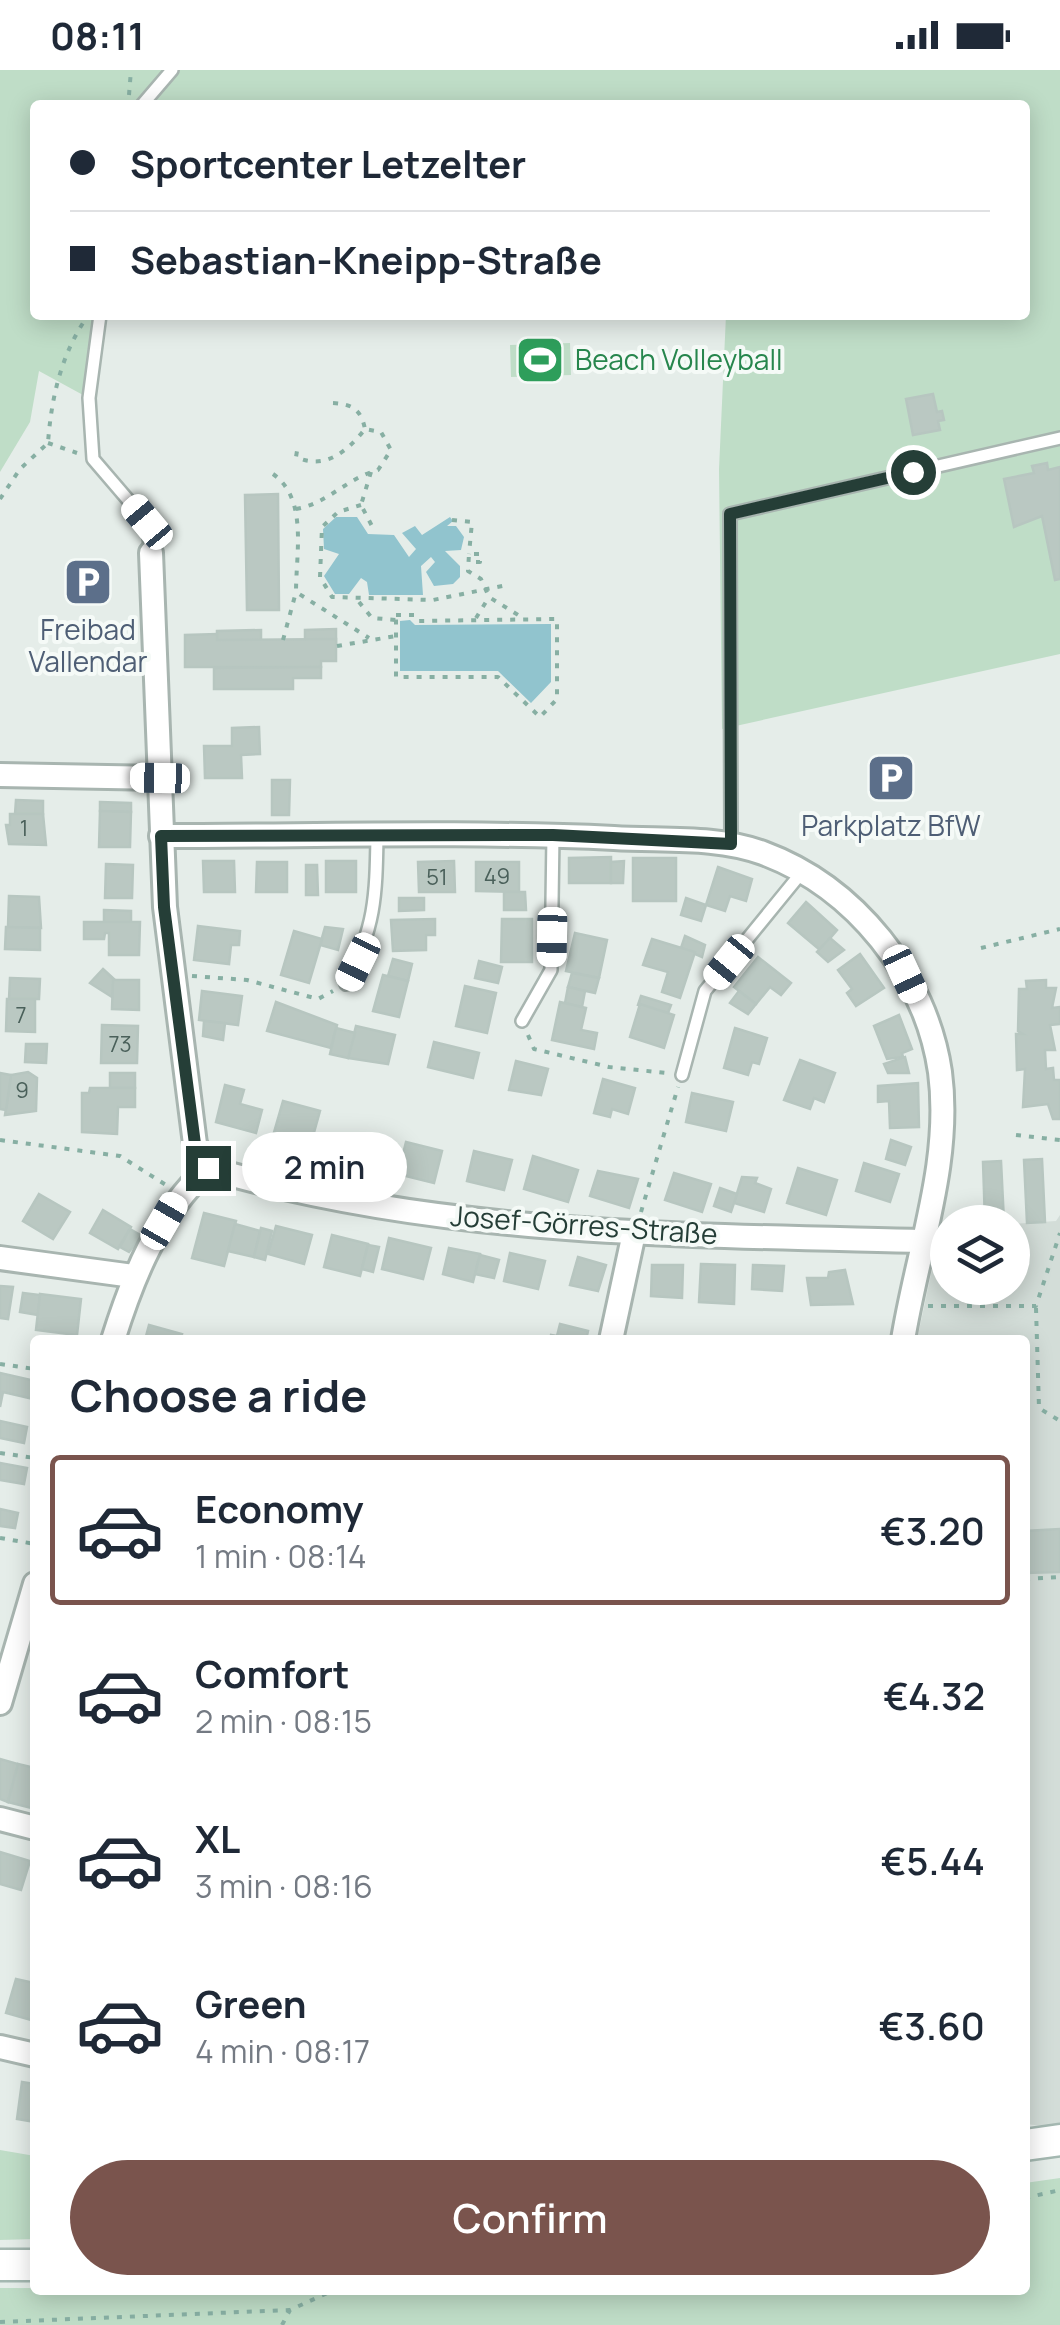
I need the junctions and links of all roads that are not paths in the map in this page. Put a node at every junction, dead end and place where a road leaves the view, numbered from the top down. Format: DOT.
graph roads {
  1 [pos="172,70"];
  2 [pos="146,100"];
  3 [pos="99,320"];
  4 [pos="1060,438"];
  5 [pos="151,553"];
  6 [pos="0,775"];
  7 [pos="160,778"];
  8 [pos="553,835"];
  9 [pos="161,836"];
  10 [pos="377,836"];
  11 [pos="731,844"];
  12 [pos="802,872"];
  13 [pos="346,984"];
  14 [pos="522,1021"];
  15 [pos="682,1074"];
  16 [pos="208,1168"];
  17 [pos="634,1233"];
  18 [pos="924,1242"];
  19 [pos="0,1258"];
  20 [pos="133,1276"];
  21 [pos="115,1335"];
  22 [pos="613,1335"];
  23 [pos="904,1335"];
  24 [pos="30,1602"];
  25 [pos="0,1703"];
  26 [pos="0,1819"];
  27 [pos="30,1827"];
  28 [pos="0,2047"];
  29 [pos="30,2054"];
  30 [pos="30,2265"];
  31 [pos="0,2266"];
  1 -- 2 [label="lane"];
  3 -- 5 [label="lane"];
  4 -- 11 [label="lane"];
  5 -- 7 [label="street"];
  6 -- 7 [label="street"];
  7 -- 9 [label="street"];
  8 -- 10 [label="street"];
  8 -- 11 [label="street"];
  8 -- 14 [label="lane"];
  9 -- 10 [label="street"];
  9 -- 16 [label="street"];
  10 -- 13 [label="lane"];
  11 -- 12 [label="street"];
  12 -- 15 [label="lane"];
  12 -- 18 [label="street"];
  16 -- 17 [label="street, Josef-Görres-Straße"];
  16 -- 20 [label="street"];
  17 -- 18 [label="street, Josef-Görres-Straße"];
  17 -- 22 [label="street"];
  18 -- 23 [label="street"];
  19 -- 20 [label="street"];
  20 -- 21 [label="street"];
  24 -- 25 [label="street"];
  26 -- 27 [label="street"];
  28 -- 29 [label="street"];
  30 -- 31 [label="street"];
}
